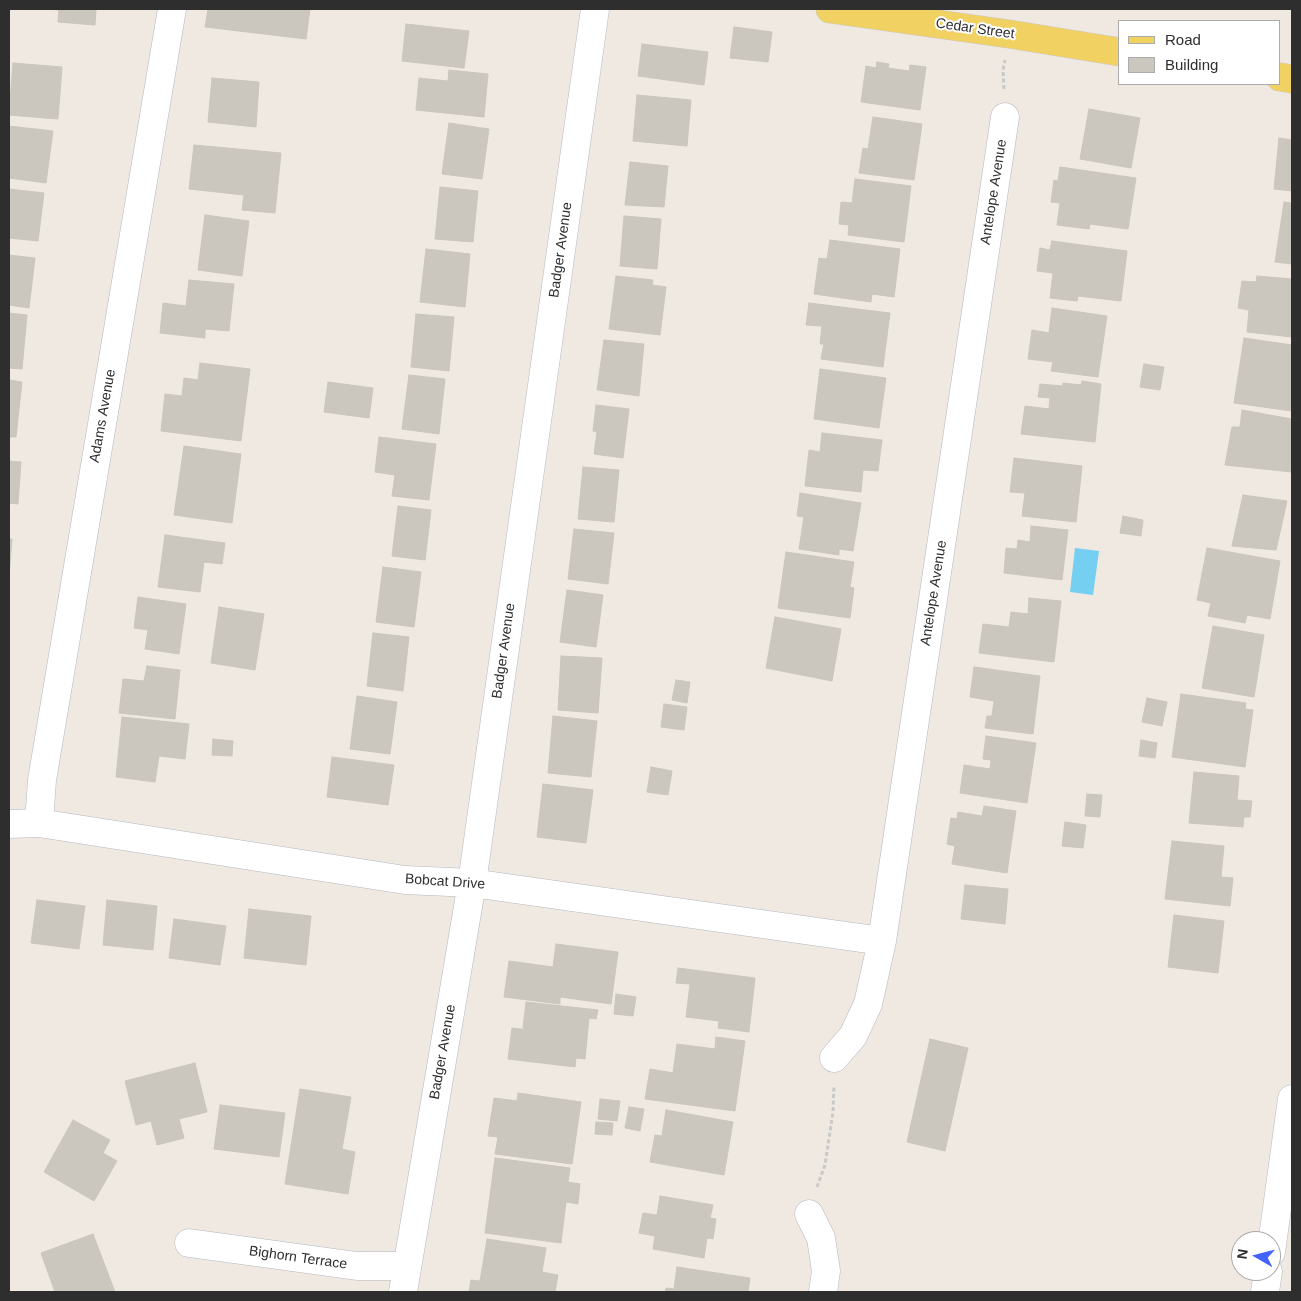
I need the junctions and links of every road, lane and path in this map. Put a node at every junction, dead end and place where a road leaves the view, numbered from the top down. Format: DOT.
graph roads {
  1 [pos="172,9"];
  2 [pos="595,9"];
  3 [pos="830,9"];
  4 [pos="1009,34"];
  5 [pos="1118,52"];
  6 [pos="1005,117"];
  7 [pos="39,823"];
  8 [pos="9,824"];
  9 [pos="472,883"];
  10 [pos="882,941"];
  11 [pos="834,1058"];
  12 [pos="1292,1099"];
  13 [pos="808,1214"];
  14 [pos="1274,1231"];
  15 [pos="189,1243"];
  16 [pos="407,1266"];
  17 [pos="403,1292"];
  18 [pos="823,1292"];
  1 -- 7 [label="street, Adams Avenue"];
  2 -- 9 [label="street, Badger Avenue"];
  3 -- 4 [label="main road, Cedar Street"];
  4 -- 5 [label="main road, Cedar Street"];
  4 -- 6 [label="path"];
  6 -- 10 [label="street, Antelope Avenue"];
  7 -- 8 [label="street, Bobcat Drive"];
  7 -- 9 [label="street, Bobcat Drive"];
  9 -- 10 [label="street, Bobcat Drive"];
  9 -- 16 [label="street, Badger Avenue"];
  10 -- 11 [label="street, Antelope Avenue"];
  11 -- 13 [label="path"];
  12 -- 14 [label="street"];
  13 -- 18 [label="street"];
  15 -- 16 [label="street, Bighorn Terrace"];
  16 -- 17 [label="street, Badger Avenue"];
}
